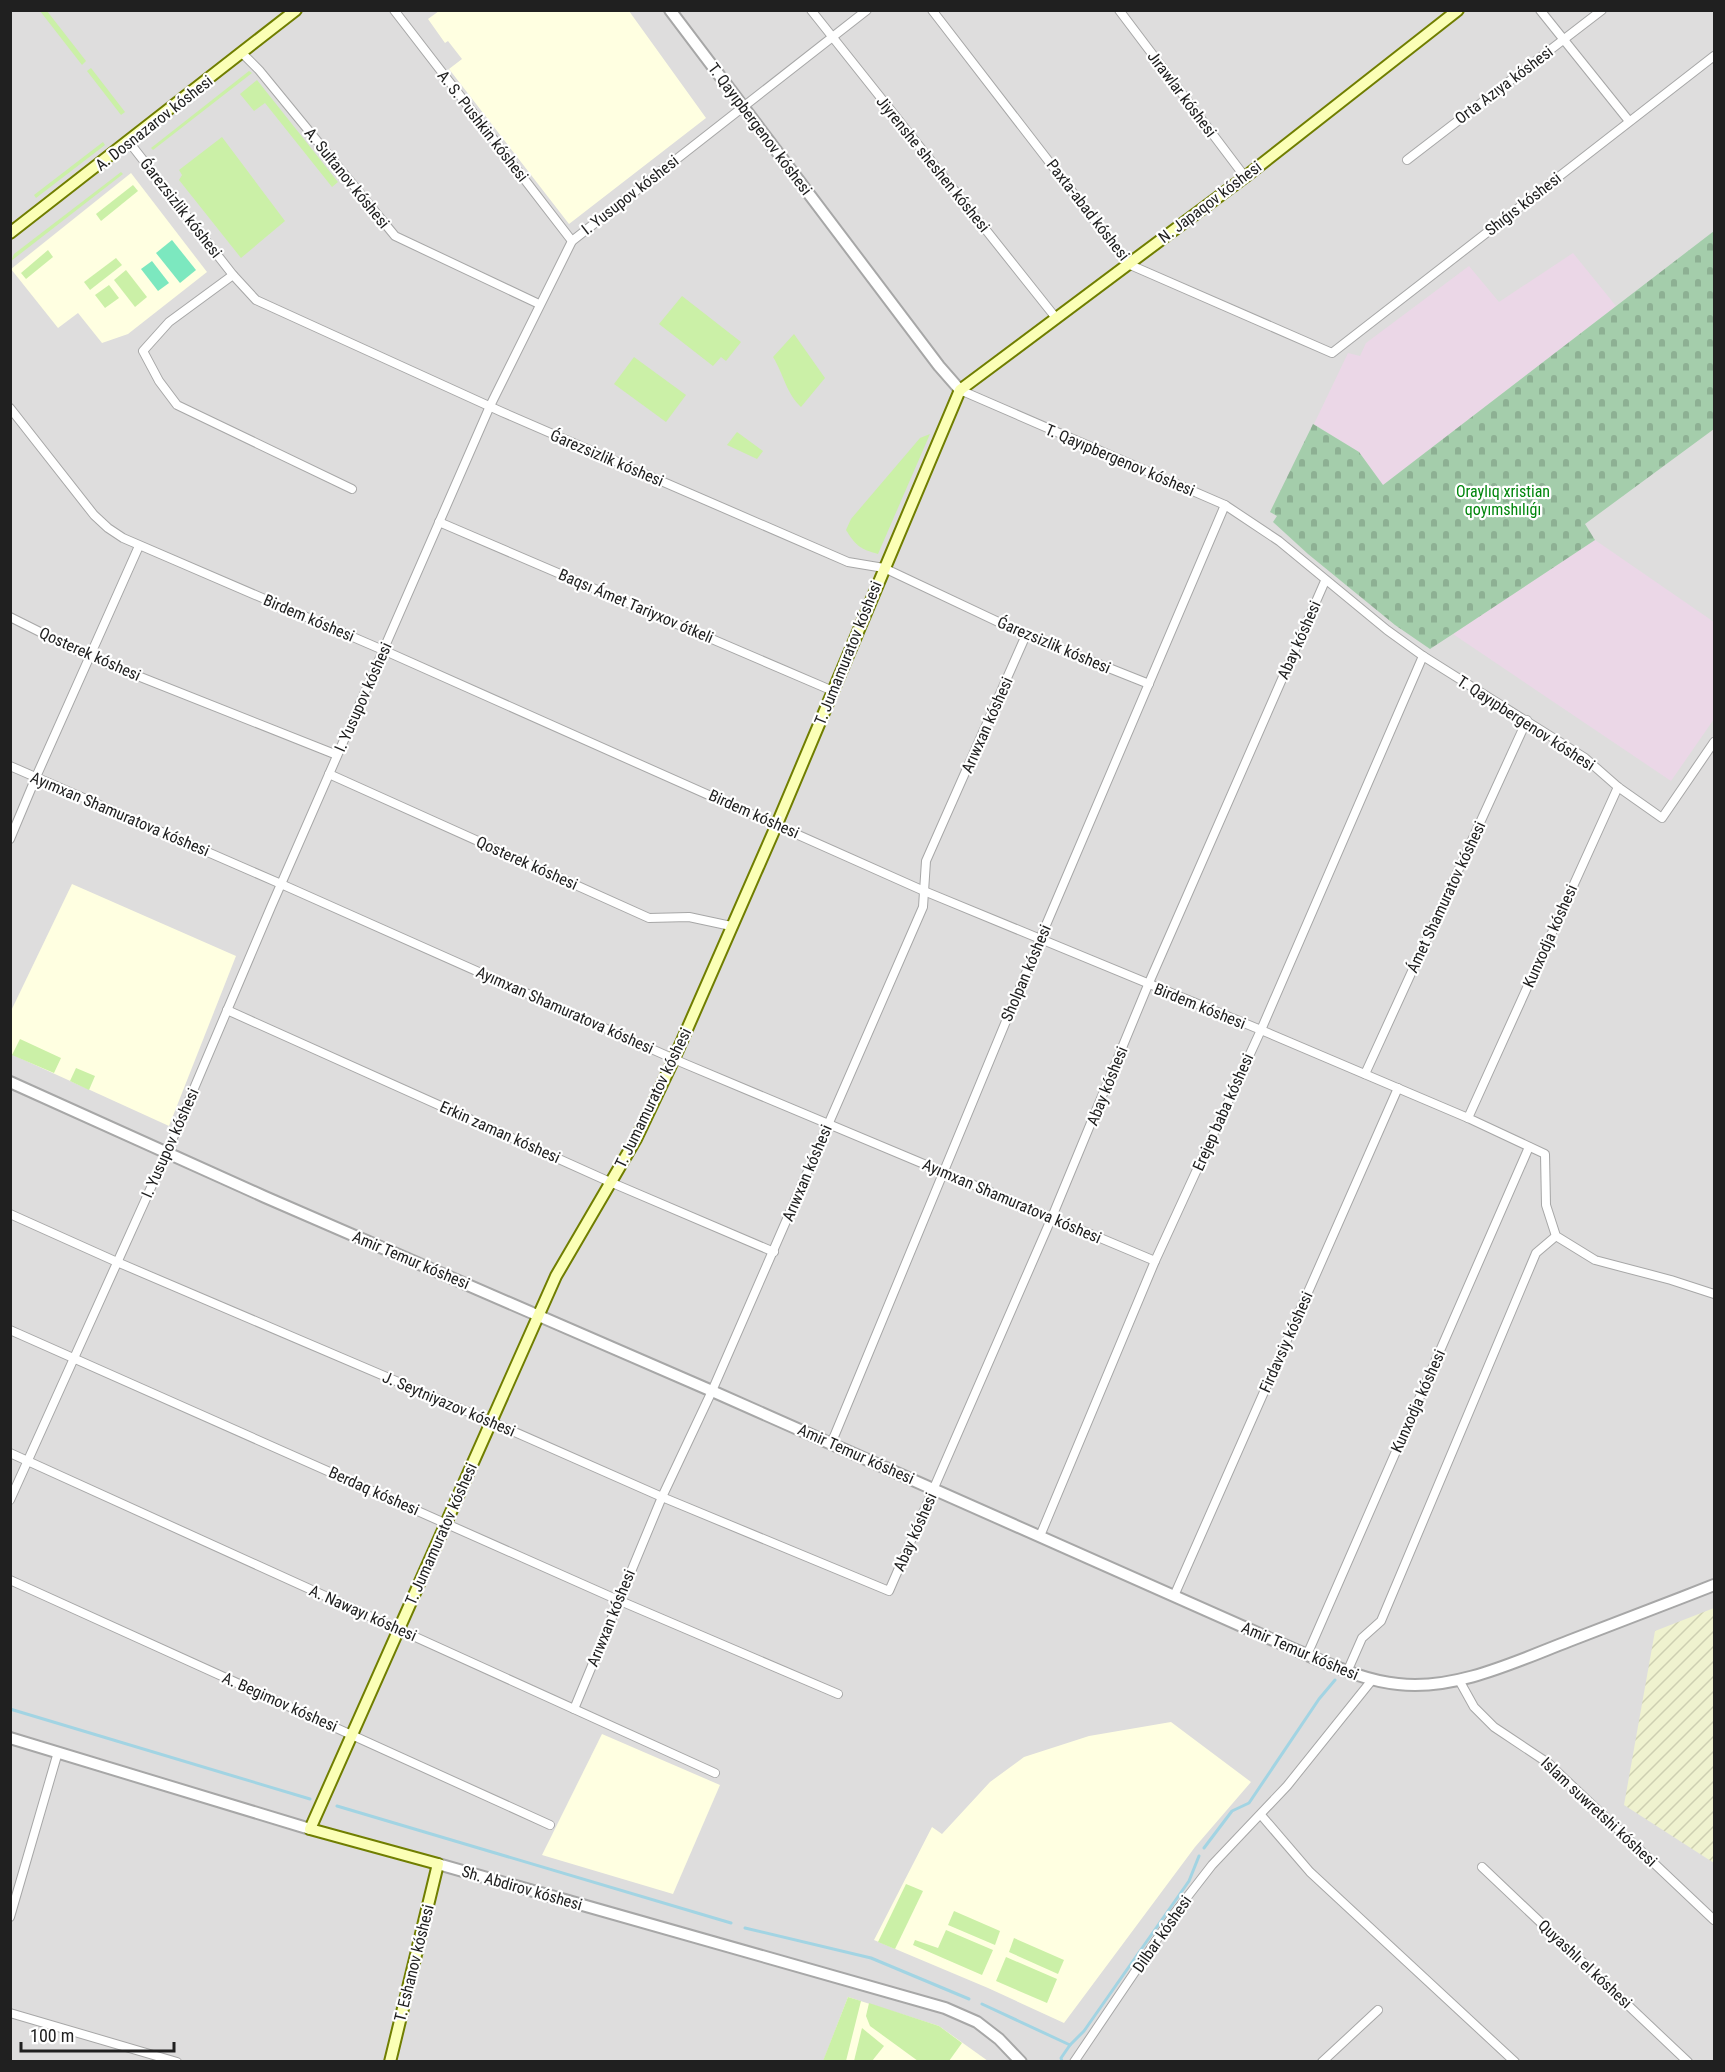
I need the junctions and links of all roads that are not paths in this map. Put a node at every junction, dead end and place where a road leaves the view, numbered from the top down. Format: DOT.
graph roads {
  1 [pos="296,10"];
  2 [pos="394,10"];
  3 [pos="670,10"];
  4 [pos="811,10"];
  5 [pos="867,10"];
  6 [pos="932,10"];
  7 [pos="1119,10"];
  8 [pos="1458,10"];
  9 [pos="1540,10"];
  10 [pos="1602,10"];
  11 [pos="832,38"];
  12 [pos="1565,39"];
  13 [pos="242,53"];
  14 [pos="1714,56"];
  15 [pos="743,106"];
  16 [pos="1629,121"];
  17 [pos="129,142"];
  18 [pos="1407,160"];
  19 [pos="1245,177"];
  20 [pos="10,233"];
  21 [pos="572,241"];
  22 [pos="1128,264"];
  23 [pos="232,275"];
  24 [pos="539,304"];
  25 [pos="1056,318"];
  26 [pos="1332,353"];
  27 [pos="960,390"];
  28 [pos="490,406"];
  29 [pos="10,408"];
  30 [pos="352,489"];
  31 [pos="1225,505"];
  32 [pos="440,522"];
  33 [pos="139,546"];
  34 [pos="884,568"];
  35 [pos="1325,581"];
  36 [pos="10,617"];
  37 [pos="1026,635"];
  38 [pos="383,650"];
  39 [pos="1423,656"];
  40 [pos="90,657"];
  41 [pos="1149,684"];
  42 [pos="833,691"];
  43 [pos="1527,720"];
  44 [pos="1714,742"];
  45 [pos="337,756"];
  46 [pos="10,766"];
  47 [pos="329,774"];
  48 [pos="36,777"];
  49 [pos="1618,787"];
  50 [pos="777,824"];
  51 [pos="10,839"];
  52 [pos="281,884"];
  53 [pos="924,891"];
  54 [pos="731,926"];
  55 [pos="1040,939"];
  56 [pos="1148,985"];
  57 [pos="227,1010"];
  58 [pos="1261,1030"];
  59 [pos="674,1059"];
  60 [pos="1365,1074"];
  61 [pos="10,1082"];
  62 [pos="1398,1088"];
  63 [pos="1468,1118"];
  64 [pos="828,1125"];
  65 [pos="1529,1147"];
  66 [pos="166,1152"];
  67 [pos="944,1171"];
  68 [pos="610,1182"];
  69 [pos="10,1214"];
  70 [pos="1052,1217"];
  71 [pos="1556,1236"];
  72 [pos="774,1252"];
  73 [pos="1155,1261"];
  74 [pos="117,1262"];
  75 [pos="1714,1294"];
  76 [pos="538,1315"];
  77 [pos="10,1330"];
  78 [pos="75,1358"];
  79 [pos="712,1391"];
  80 [pos="492,1422"];
  81 [pos="831,1444"];
  82 [pos="10,1453"];
  83 [pos="28,1460"];
  84 [pos="934,1490"];
  85 [pos="662,1497"];
  86 [pos="10,1500"];
  87 [pos="445,1522"];
  88 [pos="1040,1536"];
  89 [pos="10,1580"];
  90 [pos="1714,1585"];
  91 [pos="889,1591"];
  92 [pos="1174,1596"];
  93 [pos="618,1600"];
  94 [pos="399,1629"];
  95 [pos="1306,1655"];
  96 [pos="1347,1672"];
  97 [pos="1372,1680"];
  98 [pos="1458,1680"];
  99 [pos="838,1694"];
  100 [pos="574,1709"];
  101 [pos="352,1735"];
  102 [pos="10,1738"];
  103 [pos="58,1752"];
  104 [pos="715,1773"];
  105 [pos="1261,1815"];
  106 [pos="550,1825"];
  107 [pos="310,1828"];
  108 [pos="438,1864"];
  109 [pos="1482,1867"];
  110 [pos="10,1917"];
  111 [pos="1714,1920"];
  112 [pos="1378,2010"];
  113 [pos="10,2013"];
  114 [pos="177,2061"];
  115 [pos="390,2061"];
  116 [pos="1021,2061"];
  117 [pos="1074,2061"];
  118 [pos="1322,2061"];
  119 [pos="1515,2061"];
  120 [pos="1688,2061"];
  1 -- 13 [label="main road, A. Dosnazarov kóshesi"];
  2 -- 21 [label="street, A. S. Pushkin kóshesi"];
  3 -- 15 [label="street, T. Qayıpbergenov kóshesi"];
  4 -- 11 [label="street, Jiyrenshe sheshen kóshesi"];
  5 -- 11 [label="street, I. Yusupov kóshesi"];
  6 -- 22 [label="street, Paxta-abad kóshesi"];
  7 -- 19 [label="street, Jırawlar kóshesi"];
  8 -- 19 [label="main road, N. Japaqov kóshesi"];
  9 -- 12 [label="street"];
  10 -- 12 [label="street, Orta Azıya kóshesi"];
  11 -- 15 [label="street, I. Yusupov kóshesi"];
  11 -- 25 [label="street, Jiyrenshe sheshen kóshesi"];
  12 -- 16 [label="street"];
  12 -- 18 [label="street, Orta Azıya kóshesi"];
  13 -- 17 [label="main road, A. Dosnazarov kóshesi"];
  13 -- 24 [label="street, A. Sultanov kóshesi"];
  14 -- 16 [label="street, Shıǵıs kóshesi"];
  15 -- 21 [label="street, I. Yusupov kóshesi"];
  15 -- 27 [label="street, T. Qayıpbergenov kóshesi"];
  16 -- 26 [label="street, Shıǵıs kóshesi"];
  17 -- 20 [label="main road, A. Dosnazarov kóshesi"];
  17 -- 23 [label="street, Ǵarezsizlik kóshesi"];
  19 -- 22 [label="main road, N. Japaqov kóshesi"];
  21 -- 24 [label="street, I. Yusupov kóshesi"];
  22 -- 25 [label="main road, N. Japaqov kóshesi"];
  22 -- 26 [label="street, Paxta-abad kóshesi"];
  23 -- 28 [label="street, Ǵarezsizlik kóshesi"];
  23 -- 30 [label="street"];
  24 -- 28 [label="street, I. Yusupov kóshesi"];
  25 -- 27 [label="main road, N. Japaqov kóshesi"];
  27 -- 31 [label="street, T. Qayıpbergenov kóshesi"];
  27 -- 34 [label="main road, T. Jumamuratov kóshesi"];
  28 -- 32 [label="street, I. Yusupov kóshesi"];
  28 -- 34 [label="street, Ǵarezsizlik kóshesi"];
  29 -- 33 [label="street, Birdem kóshesi"];
  31 -- 35 [label="street, T. Qayıpbergenov kóshesi"];
  31 -- 41 [label="street, Sholpan kóshesi"];
  32 -- 38 [label="street, I. Yusupov kóshesi"];
  32 -- 42 [label="street, Baqsı Ámet Tariyxov ótkeli"];
  33 -- 38 [label="street, Birdem kóshesi"];
  33 -- 40 [label="street"];
  34 -- 37 [label="street, Ǵarezsizlik kóshesi"];
  34 -- 42 [label="main road, T. Jumamuratov kóshesi"];
  35 -- 39 [label="street, T. Qayıpbergenov kóshesi"];
  35 -- 56 [label="street, Abay kóshesi"];
  36 -- 40 [label="street, Qosterek kóshesi"];
  37 -- 41 [label="street, Ǵarezsizlik kóshesi"];
  37 -- 53 [label="street, Arıwxan kóshesi"];
  38 -- 45 [label="street, I. Yusupov kóshesi"];
  38 -- 50 [label="street, Birdem kóshesi"];
  39 -- 43 [label="street, T. Qayıpbergenov kóshesi"];
  39 -- 58 [label="street, Erejep baba kóshesi"];
  40 -- 45 [label="street, Qosterek kóshesi"];
  40 -- 48 [label="street"];
  41 -- 55 [label="street, Sholpan kóshesi"];
  42 -- 50 [label="main road, T. Jumamuratov kóshesi"];
  43 -- 49 [label="street, T. Qayıpbergenov kóshesi"];
  43 -- 60 [label="street, Ámet Shamuratov kóshesi"];
  44 -- 49 [label="street, T. Qayıpbergenov kóshesi"];
  45 -- 47 [label="street, I. Yusupov kóshesi"];
  46 -- 48 [label="street, Ayımxan Shamuratova kóshesi"];
  47 -- 52 [label="street, I. Yusupov kóshesi"];
  47 -- 54 [label="street, Qosterek kóshesi"];
  48 -- 51 [label="street"];
  48 -- 52 [label="street, Ayımxan Shamuratova kóshesi"];
  49 -- 63 [label="street, Kunxodja kóshesi"];
  50 -- 53 [label="street, Birdem kóshesi"];
  50 -- 54 [label="main road, T. Jumamuratov kóshesi"];
  52 -- 57 [label="street, I. Yusupov kóshesi"];
  52 -- 59 [label="street, Ayımxan Shamuratova kóshesi"];
  53 -- 55 [label="street, Birdem kóshesi"];
  53 -- 64 [label="street, Arıwxan kóshesi"];
  54 -- 59 [label="main road, T. Jumamuratov kóshesi"];
  55 -- 56 [label="street, Birdem kóshesi"];
  55 -- 67 [label="street, Sholpan kóshesi"];
  56 -- 58 [label="street, Birdem kóshesi"];
  56 -- 70 [label="street, Abay kóshesi"];
  57 -- 66 [label="street, I. Yusupov kóshesi"];
  57 -- 68 [label="street, Erkin zaman kóshesi"];
  58 -- 60 [label="street, Birdem kóshesi"];
  58 -- 73 [label="street, Erejep baba kóshesi"];
  59 -- 64 [label="street, Ayımxan Shamuratova kóshesi"];
  59 -- 68 [label="main road, T. Jumamuratov kóshesi"];
  60 -- 62 [label="street, Birdem kóshesi"];
  61 -- 66 [label="street, Amir Temur kóshesi"];
  62 -- 63 [label="street, Birdem kóshesi"];
  62 -- 92 [label="street, Firdavsiy kóshesi"];
  63 -- 65 [label="street, Birdem kóshesi"];
  64 -- 67 [label="street, Ayımxan Shamuratova kóshesi"];
  64 -- 72 [label="street, Arıwxan kóshesi"];
  65 -- 71 [label="street, Birdem kóshesi"];
  65 -- 95 [label="street, Kunxodja kóshesi"];
  66 -- 74 [label="street, I. Yusupov kóshesi"];
  66 -- 76 [label="street, Amir Temur kóshesi"];
  67 -- 70 [label="street, Ayımxan Shamuratova kóshesi"];
  67 -- 81 [label="street, Sholpan kóshesi"];
  68 -- 72 [label="street, Erkin zaman kóshesi"];
  68 -- 76 [label="main road, T. Jumamuratov kóshesi"];
  69 -- 74 [label="street, J. Seytniyazov kóshesi"];
  70 -- 73 [label="street, Ayımxan Shamuratova kóshesi"];
  70 -- 84 [label="street, Abay kóshesi"];
  71 -- 75 [label="street"];
  71 -- 96 [label="street"];
  72 -- 79 [label="street, Arıwxan kóshesi"];
  73 -- 88 [label="street, Erejep baba kóshesi"];
  74 -- 78 [label="street, I. Yusupov kóshesi"];
  74 -- 80 [label="street, J. Seytniyazov kóshesi"];
  76 -- 79 [label="street, Amir Temur kóshesi"];
  76 -- 80 [label="main road, T. Jumamuratov kóshesi"];
  77 -- 78 [label="street, Berdaq kóshesi"];
  78 -- 83 [label="street, I. Yusupov kóshesi"];
  78 -- 87 [label="street, Berdaq kóshesi"];
  79 -- 81 [label="street, Amir Temur kóshesi"];
  79 -- 85 [label="street, Arıwxan kóshesi"];
  80 -- 85 [label="street, J. Seytniyazov kóshesi"];
  80 -- 87 [label="main road, T. Jumamuratov kóshesi"];
  81 -- 84 [label="street, Amir Temur kóshesi"];
  82 -- 83 [label="street, A. Nawayı kóshesi"];
  83 -- 86 [label="street, I. Yusupov kóshesi"];
  83 -- 94 [label="street, A. Nawayı kóshesi"];
  84 -- 88 [label="street, Amir Temur kóshesi"];
  84 -- 91 [label="street, Abay kóshesi"];
  85 -- 91 [label="street, J. Seytniyazov kóshesi"];
  85 -- 93 [label="street, Arıwxan kóshesi"];
  87 -- 93 [label="street, Berdaq kóshesi"];
  87 -- 94 [label="main road, T. Jumamuratov kóshesi"];
  88 -- 92 [label="street, Amir Temur kóshesi"];
  89 -- 101 [label="street, A. Begimov kóshesi"];
  90 -- 98 [label="street, Amir Temur kóshesi"];
  92 -- 95 [label="street, Amir Temur kóshesi"];
  93 -- 99 [label="street, Berdaq kóshesi"];
  93 -- 100 [label="street, Arıwxan kóshesi"];
  94 -- 100 [label="street, A. Nawayı kóshesi"];
  94 -- 101 [label="main road, T. Jumamuratov kóshesi"];
  95 -- 96 [label="street, Amir Temur kóshesi"];
  96 -- 97 [label="street, Amir Temur kóshesi"];
  97 -- 98 [label="street, Amir Temur kóshesi"];
  97 -- 105 [label="street, Dilbar kóshesi"];
  98 -- 111 [label="street, Islam suwretshi kóshesi"];
  100 -- 104 [label="street, A. Nawayı kóshesi"];
  101 -- 106 [label="street, A. Begimov kóshesi"];
  101 -- 107 [label="main road, T. Jumamuratov kóshesi"];
  102 -- 103 [label="street, Sh. Abdirov kóshesi"];
  103 -- 107 [label="street, Sh. Abdirov kóshesi"];
  103 -- 110 [label="street"];
  105 -- 117 [label="street, Dilbar kóshesi"];
  105 -- 119 [label="street"];
  107 -- 108 [label="main road, Sh. Abdirov kóshesi"];
  108 -- 115 [label="main road, T. Eshanov kóshesi"];
  108 -- 116 [label="street, Sh. Abdirov kóshesi"];
  109 -- 120 [label="street, Quyashlı el kóshesi"];
  112 -- 118 [label="street"];
  113 -- 114 [label="street"];
}
